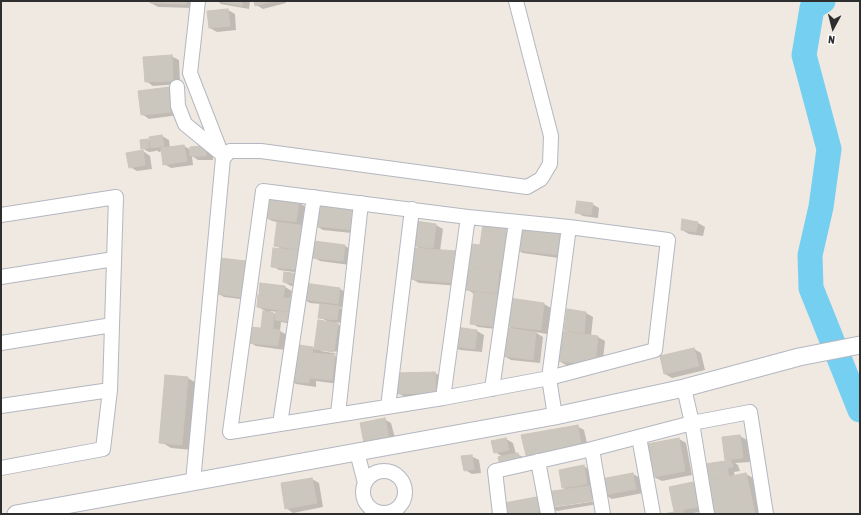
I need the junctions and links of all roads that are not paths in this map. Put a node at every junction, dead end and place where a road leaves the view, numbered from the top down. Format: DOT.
graph roads {
  1 [pos="198,1"];
  2 [pos="516,1"];
  3 [pos="177,86"];
  4 [pos="221,155"];
  5 [pos="314,198"];
  6 [pos="361,203"];
  7 [pos="412,209"];
  8 [pos="1,215"];
  9 [pos="468,217"];
  10 [pos="516,222"];
  11 [pos="570,227"];
  12 [pos="114,259"];
  13 [pos="1,277"];
  14 [pos="112,325"];
  15 [pos="1,343"];
  16 [pos="860,345"];
  17 [pos="549,378"];
  18 [pos="684,388"];
  19 [pos="492,389"];
  20 [pos="110,390"];
  21 [pos="443,398"];
  22 [pos="1,406"];
  23 [pos="388,407"];
  24 [pos="338,414"];
  25 [pos="555,416"];
  26 [pos="692,423"];
  27 [pos="280,424"];
  28 [pos="639,437"];
  29 [pos="592,449"];
  30 [pos="357,452"];
  31 [pos="538,461"];
  32 [pos="1,468"];
  33 [pos="193,482"];
  34 [pos="365,483"];
  35 [pos="399,510"];
  36 [pos="370,511"];
  37 [pos="16,514"];
  38 [pos="500,514"];
  39 [pos="548,514"];
  40 [pos="603,514"];
  41 [pos="653,514"];
  42 [pos="707,514"];
  43 [pos="766,514"];
  1 -- 4 [label="street"];
  2 -- 4 [label="street"];
  3 -- 4 [label="street"];
  4 -- 33 [label="street"];
  5 -- 6 [label="street"];
  5 -- 27 [label="street"];
  5 -- 27 [label="street"];
  6 -- 7 [label="street"];
  6 -- 24 [label="street"];
  7 -- 9 [label="street"];
  7 -- 23 [label="street"];
  8 -- 12 [label="street"];
  9 -- 10 [label="street"];
  9 -- 21 [label="street"];
  10 -- 11 [label="street"];
  10 -- 19 [label="street"];
  11 -- 17 [label="street"];
  11 -- 17 [label="street"];
  12 -- 13 [label="street"];
  12 -- 14 [label="street"];
  14 -- 15 [label="street"];
  14 -- 20 [label="street"];
  16 -- 18 [label="street"];
  17 -- 19 [label="street"];
  17 -- 25 [label="street"];
  18 -- 25 [label="street"];
  18 -- 26 [label="street"];
  19 -- 21 [label="street"];
  20 -- 22 [label="street"];
  20 -- 32 [label="street"];
  21 -- 23 [label="street"];
  23 -- 24 [label="street"];
  24 -- 27 [label="street"];
  25 -- 30 [label="street"];
  26 -- 28 [label="street"];
  26 -- 42 [label="street"];
  26 -- 43 [label="street"];
  28 -- 29 [label="street"];
  28 -- 41 [label="street"];
  29 -- 31 [label="street"];
  29 -- 40 [label="street"];
  30 -- 33 [label="street"];
  30 -- 34 [label="street"];
  31 -- 38 [label="street"];
  31 -- 39 [label="street"];
  33 -- 37 [label="street"];
  34 -- 35 [label="street"];
  34 -- 36 [label="street"];
  35 -- 36 [label="street"];
}
